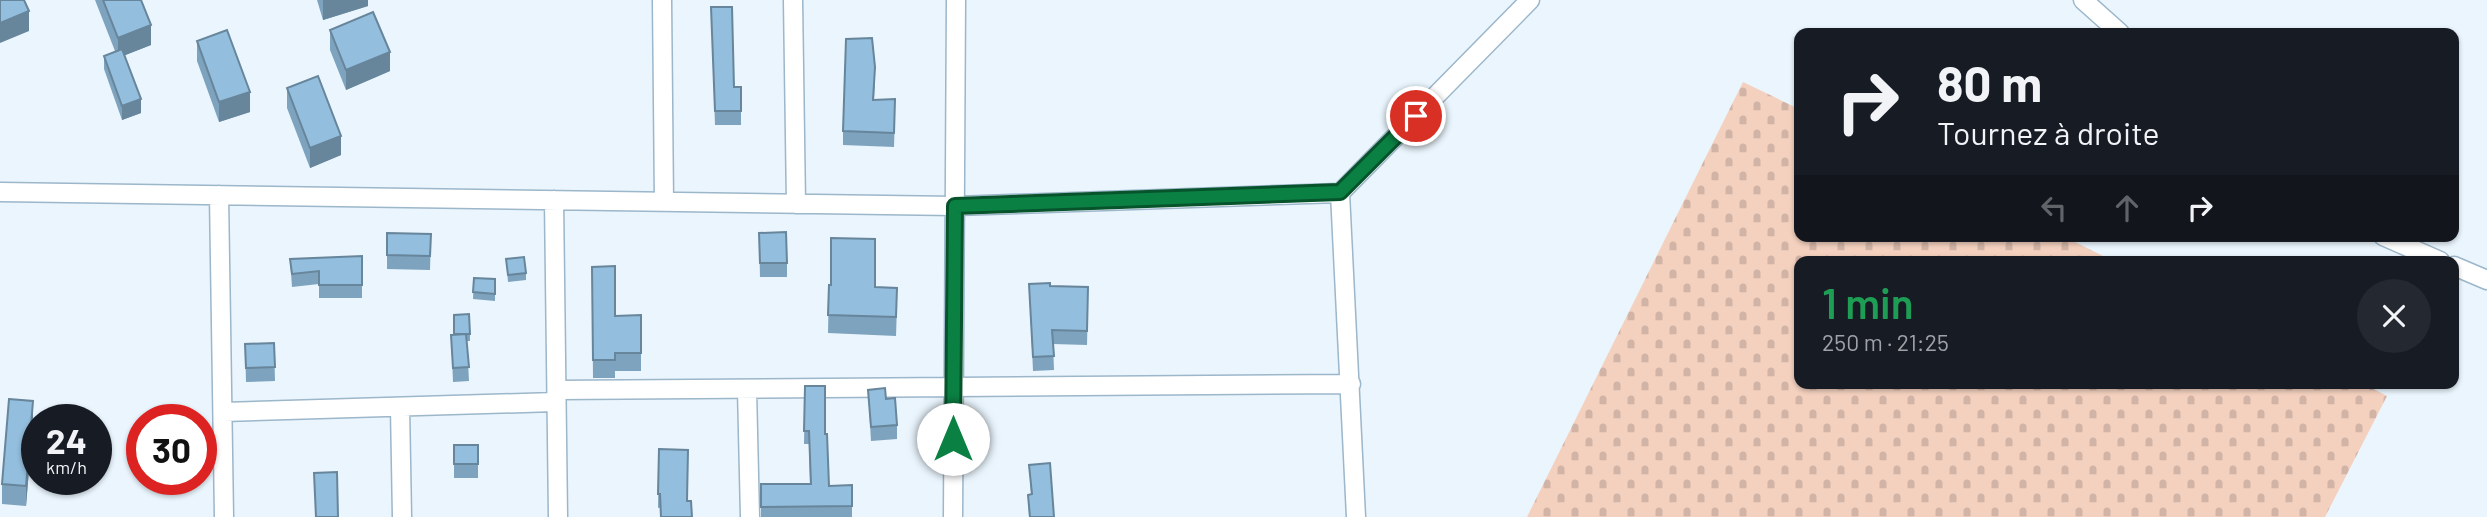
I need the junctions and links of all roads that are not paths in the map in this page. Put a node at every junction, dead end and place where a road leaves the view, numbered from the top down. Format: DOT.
graph roads {
  1 [pos="662,0"];
  2 [pos="793,0"];
  3 [pos="956,0"];
  4 [pos="1530,0"];
  5 [pos="2083,0"];
  6 [pos="2114,28"];
  7 [pos="0,192"];
  8 [pos="1340,192"];
  9 [pos="219,195"];
  10 [pos="554,200"];
  11 [pos="664,202"];
  12 [pos="796,204"];
  13 [pos="955,206"];
  14 [pos="2397,242"];
  15 [pos="2429,256"];
  16 [pos="2459,268"];
  17 [pos="2487,280"];
  18 [pos="1351,384"];
  19 [pos="953,387"];
  20 [pos="747,389"];
  21 [pos="556,396"];
  22 [pos="400,407"];
  23 [pos="224,412"];
  24 [pos="224,517"];
  25 [pos="402,517"];
  26 [pos="558,517"];
  27 [pos="750,517"];
  28 [pos="953,517"];
  29 [pos="1356,517"];
  1 -- 11 [label="street"];
  2 -- 12 [label="street"];
  3 -- 13 [label="street"];
  4 -- 8 [label="street"];
  5 -- 6 [label="street"];
  7 -- 9 [label="street"];
  8 -- 13 [label="street"];
  8 -- 18 [label="street"];
  9 -- 10 [label="street"];
  9 -- 23 [label="street"];
  10 -- 11 [label="street"];
  10 -- 21 [label="street"];
  11 -- 12 [label="street"];
  12 -- 13 [label="street"];
  13 -- 19 [label="street"];
  14 -- 15 [label="street"];
  16 -- 17 [label="street"];
  18 -- 19 [label="street"];
  18 -- 29 [label="street"];
  19 -- 20 [label="street"];
  19 -- 28 [label="street"];
  20 -- 21 [label="street"];
  20 -- 27 [label="street"];
  21 -- 22 [label="street"];
  21 -- 26 [label="street"];
  22 -- 23 [label="street"];
  22 -- 25 [label="street"];
  23 -- 24 [label="street"];
}
